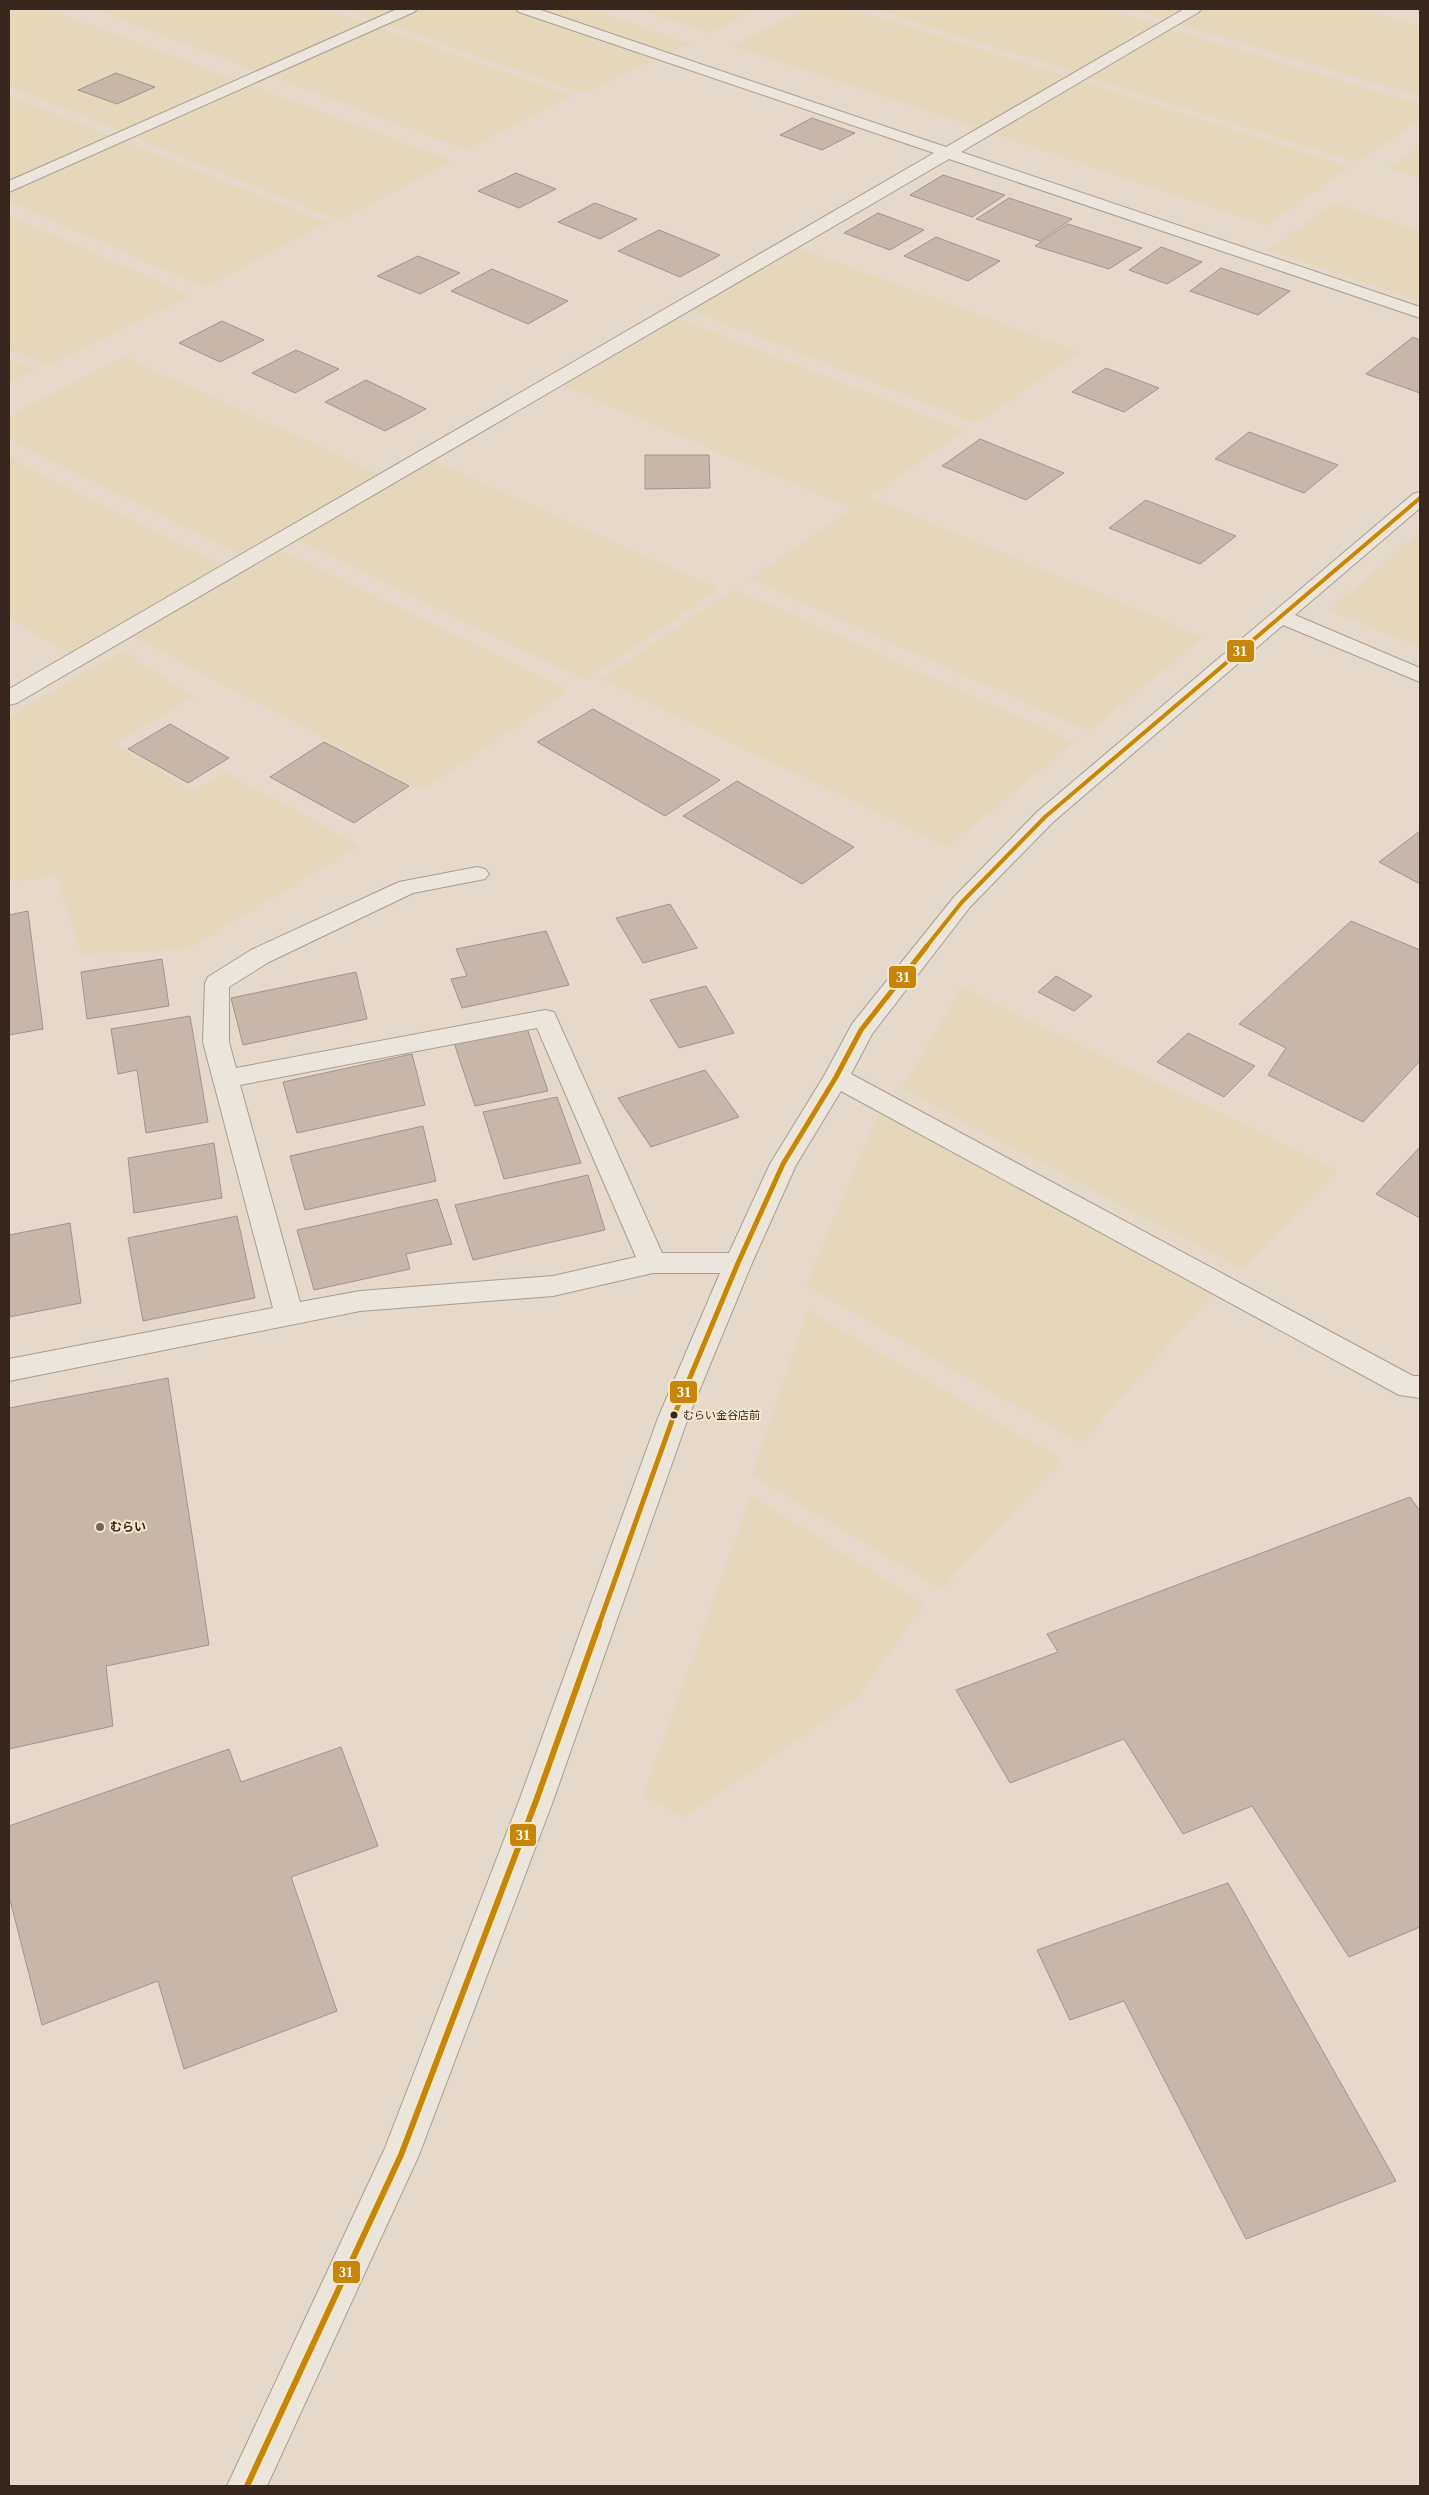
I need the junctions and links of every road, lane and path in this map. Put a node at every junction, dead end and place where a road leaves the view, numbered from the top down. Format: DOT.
graph roads {
  1 [pos="409,9"];
  2 [pos="524,9"];
  3 [pos="1194,9"];
  4 [pos="948,152"];
  5 [pos="9,187"];
  6 [pos="1420,313"];
  7 [pos="1420,498"];
  8 [pos="1280,616"];
  9 [pos="1420,676"];
  10 [pos="9,698"];
  11 [pos="477,874"];
  12 [pos="836,1077"];
  13 [pos="225,1079"];
  14 [pos="738,1262"];
  15 [pos="653,1263"];
  16 [pos="289,1315"];
  17 [pos="9,1370"];
  18 [pos="1420,1387"];
  19 [pos="247,2486"];
  1 -- 5 [label="street"];
  2 -- 4 [label="street"];
  3 -- 4 [label="street"];
  4 -- 6 [label="street"];
  4 -- 10 [label="street"];
  7 -- 8 [label="street"];
  8 -- 9 [label="street"];
  8 -- 12 [label="street"];
  11 -- 13 [label="street"];
  12 -- 14 [label="street"];
  12 -- 18 [label="street"];
  13 -- 15 [label="street"];
  13 -- 16 [label="street"];
  14 -- 15 [label="street"];
  14 -- 19 [label="street"];
  15 -- 16 [label="street"];
  16 -- 17 [label="street"];
}
